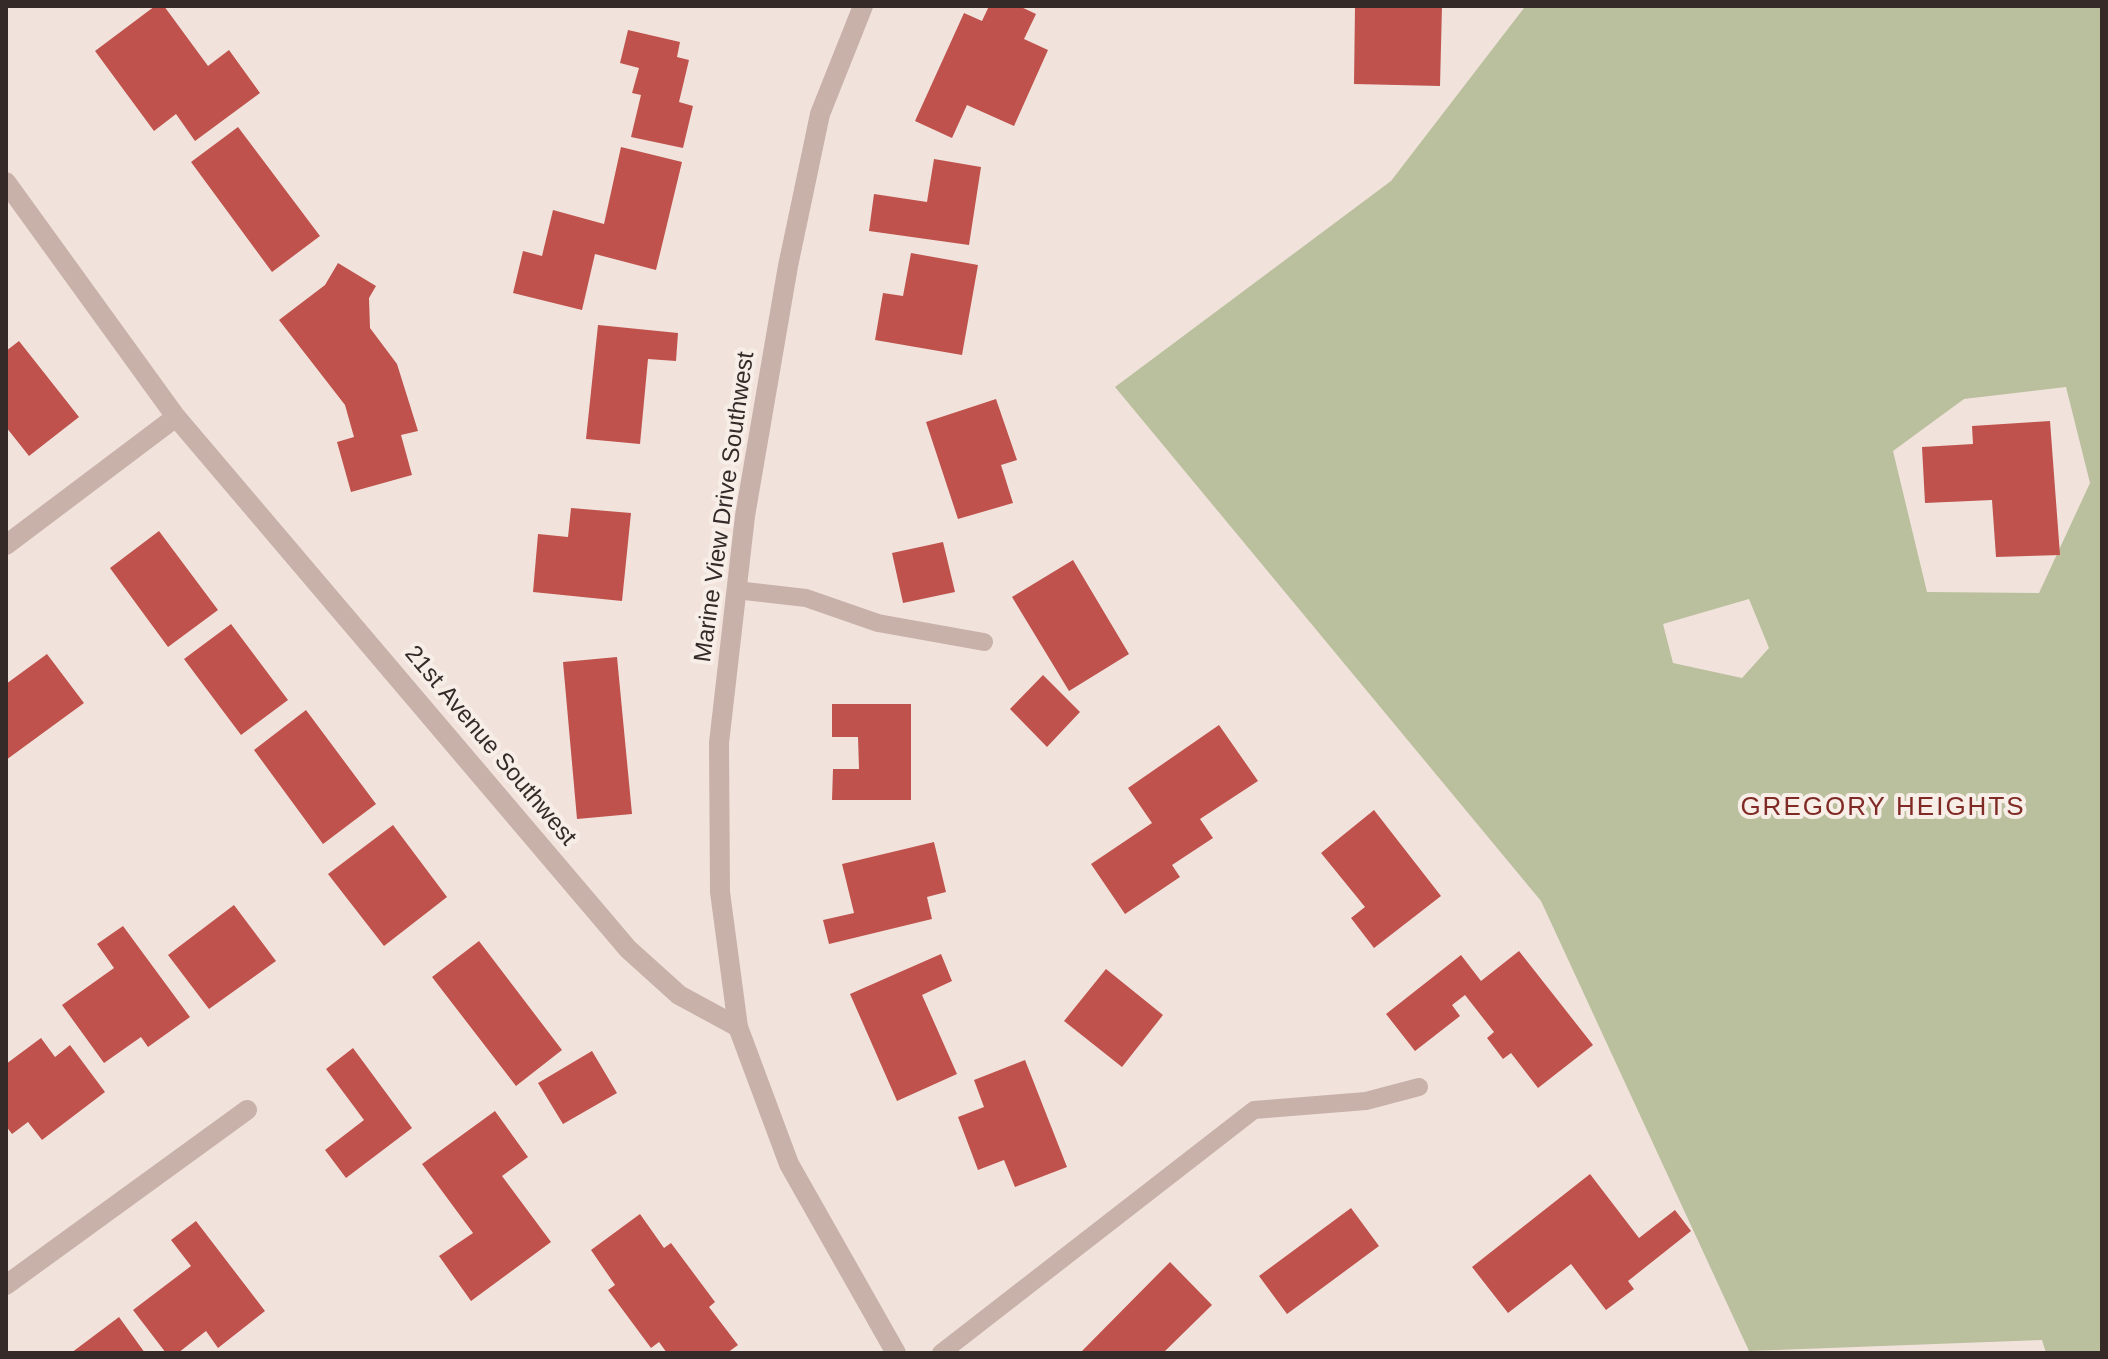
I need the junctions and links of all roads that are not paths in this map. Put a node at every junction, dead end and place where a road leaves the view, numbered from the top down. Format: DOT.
graph roads {
  1 [pos="863,6"];
  2 [pos="6,182"];
  3 [pos="176,417"];
  4 [pos="6,545"];
  5 [pos="736,590"];
  6 [pos="984,642"];
  7 [pos="738,1027"];
  8 [pos="1419,1087"];
  9 [pos="247,1110"];
  10 [pos="6,1285"];
  11 [pos="887,1350"];
  12 [pos="941,1353"];
  1 -- 5 [label="street, Marine View Drive Southwest"];
  2 -- 3 [label="street, 21st Avenue Southwest"];
  3 -- 4 [label="street"];
  3 -- 7 [label="street, 21st Avenue Southwest"];
  5 -- 6 [label="lane"];
  5 -- 7 [label="street, Marine View Drive Southwest"];
  7 -- 11 [label="street"];
  8 -- 12 [label="lane"];
  9 -- 10 [label="street"];
}
